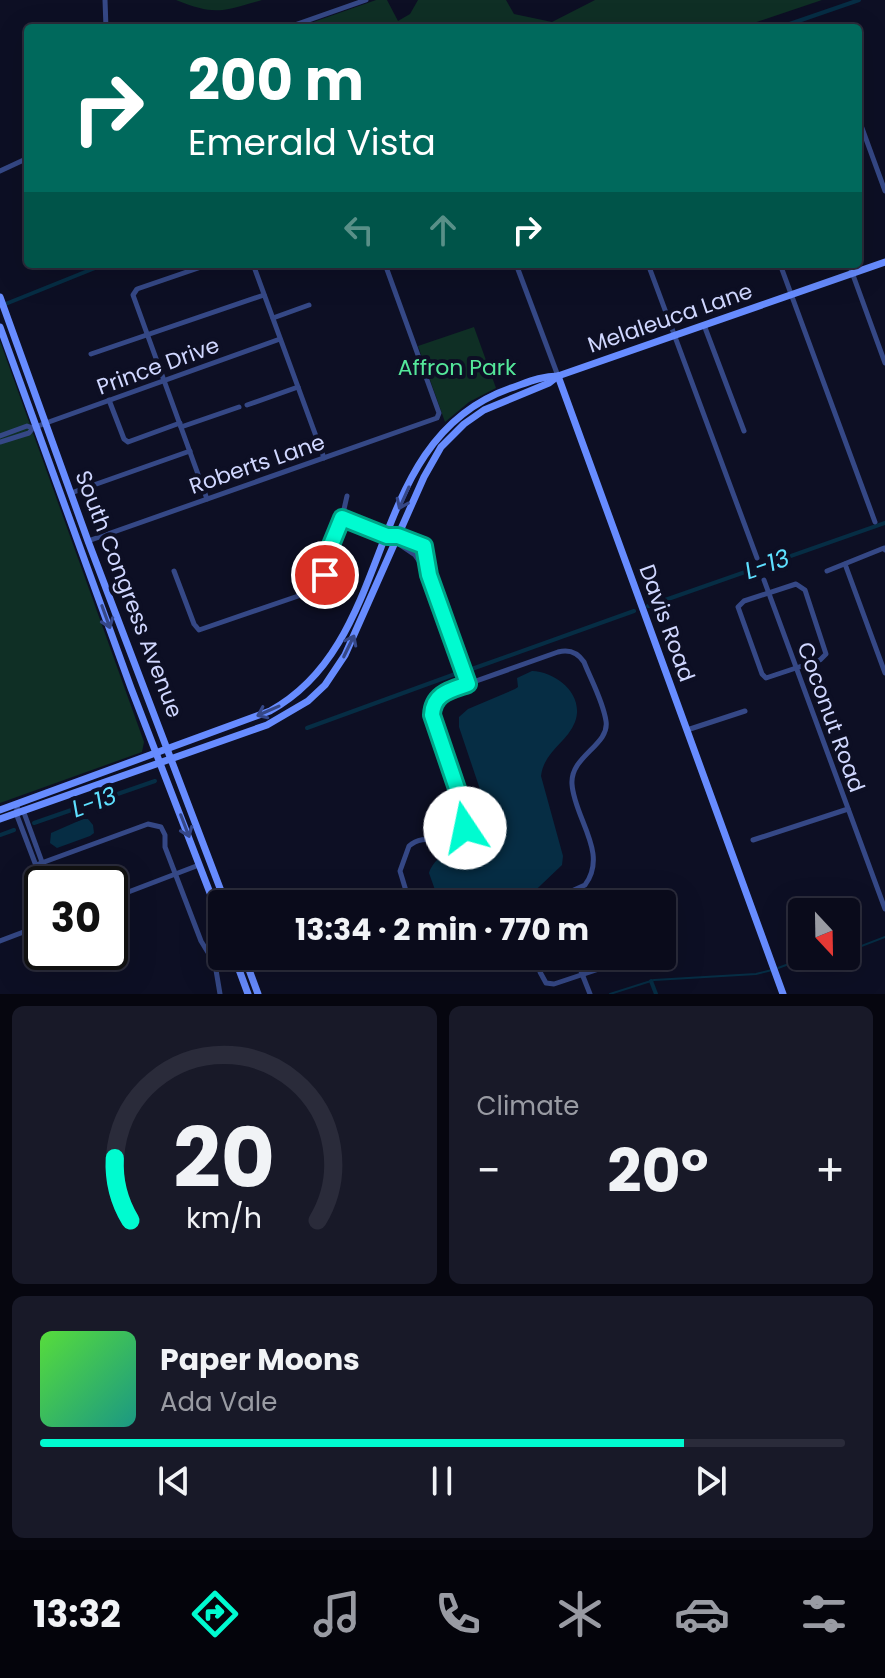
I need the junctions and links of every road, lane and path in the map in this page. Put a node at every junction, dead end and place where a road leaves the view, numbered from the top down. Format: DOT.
graph roads {
  1 [pos="105,0"];
  2 [pos="366,0"];
  3 [pos="354,2"];
  4 [pos="106,24"];
  5 [pos="296,24"];
  6 [pos="862,128"];
  7 [pos="24,160"];
  8 [pos="0,171"];
  9 [pos="885,191"];
  10 [pos="885,262"];
  11 [pos="199,268"];
  12 [pos="254,268"];
  13 [pos="386,268"];
  14 [pos="518,268"];
  15 [pos="649,268"];
  16 [pos="781,268"];
  17 [pos="850,268"];
  18 [pos="852,273"];
  19 [pos="791,294"];
  20 [pos="264,295"];
  21 [pos="0,298"];
  22 [pos="309,305"];
  23 [pos="273,318"];
  24 [pos="704,325"];
  25 [pos="0,327"];
  26 [pos="147,335"];
  27 [pos="674,335"];
  28 [pos="280,339"];
  29 [pos="91,354"];
  30 [pos="885,363"];
  31 [pos="558,376"];
  32 [pos="164,381"];
  33 [pos="298,387"];
  34 [pos="109,400"];
  35 [pos="247,405"];
  36 [pos="239,407"];
  37 [pos="180,425"];
  38 [pos="39,426"];
  39 [pos="744,431"];
  40 [pos="0,439"];
  41 [pos="190,451"];
  42 [pos="324,458"];
  43 [pos="71,493"];
  44 [pos="347,496"];
  45 [pos="207,499"];
  46 [pos="342,518"];
  47 [pos="875,522"];
  48 [pos="387,536"];
  49 [pos="396,540"];
  50 [pos="84,542"];
  51 [pos="885,549"];
  52 [pos="757,558"];
  53 [pos="845,564"];
  54 [pos="174,571"];
  55 [pos="827,571"];
  56 [pos="429,575"];
  57 [pos="764,580"];
  58 [pos="769,593"];
  59 [pos="797,669"];
  60 [pos="885,673"];
  61 [pos="468,684"];
  62 [pos="745,711"];
  63 [pos="687,730"];
  64 [pos="168,749"];
  65 [pos="157,753"];
  66 [pos="172,759"];
  67 [pos="161,763"];
  68 [pos="19,809"];
  69 [pos="848,809"];
  70 [pos="0,810"];
  71 [pos="0,819"];
  72 [pos="753,840"];
  73 [pos="39,864"];
  74 [pos="200,864"];
  75 [pos="176,874"];
  76 [pos="210,890"];
  77 [pos="221,890"];
  78 [pos="406,890"];
  79 [pos="579,890"];
  80 [pos="128,892"];
  81 [pos="885,909"];
  82 [pos="24,932"];
  83 [pos="0,941"];
  84 [pos="239,970"];
  85 [pos="249,970"];
  86 [pos="540,970"];
  87 [pos="581,970"];
  88 [pos="598,970"];
  89 [pos="583,976"];
  90 [pos="220,994"];
  91 [pos="248,994"];
  92 [pos="258,994"];
  93 [pos="590,994"];
  94 [pos="783,994"];
  1 -- 4 [label="street"];
  2 -- 3 [label="street"];
  3 -- 5 [label="street"];
  6 -- 9 [label="street"];
  7 -- 8 [label="street"];
  10 -- 18 [label="street, Melaleuca Lane"];
  11 -- 26 [label="street"];
  12 -- 20 [label="street"];
  13 -- 42 [label="street, Roberts Lane"];
  14 -- 31 [label="street, Davis Road"];
  15 -- 27 [label="street"];
  16 -- 19 [label="street"];
  17 -- 18 [label="street"];
  18 -- 19 [label="street, Melaleuca Lane"];
  18 -- 30 [label="street"];
  19 -- 24 [label="street, Melaleuca Lane"];
  19 -- 47 [label="street"];
  20 -- 23 [label="street"];
  20 -- 26 [label="street"];
  21 -- 38 [label="street, South Congress Avenue"];
  22 -- 23 [label="street"];
  23 -- 28 [label="street"];
  24 -- 27 [label="street, Melaleuca Lane"];
  24 -- 39 [label="street"];
  25 -- 38 [label="street, South Congress Avenue"];
  26 -- 29 [label="street"];
  26 -- 32 [label="street"];
  27 -- 31 [label="street, Melaleuca Lane"];
  27 -- 52 [label="street"];
  28 -- 32 [label="street, Prince Drive"];
  28 -- 33 [label="street"];
  31 -- 48 [label="street, Melaleuca Lane, one-way"];
  31 -- 49 [label="street, Melaleuca Lane"];
  31 -- 63 [label="street, Davis Road"];
  32 -- 34 [label="street, Prince Drive"];
  32 -- 37 [label="street"];
  33 -- 35 [label="street"];
  33 -- 42 [label="street"];
  34 -- 37 [label="street"];
  34 -- 38 [label="street, Prince Drive"];
  36 -- 37 [label="street"];
  37 -- 41 [label="street"];
  38 -- 40 [label="street, Prince Drive"];
  38 -- 43 [label="street, South Congress Avenue"];
  38 -- 50 [label="street, South Congress Avenue"];
  41 -- 43 [label="street"];
  41 -- 45 [label="street"];
  42 -- 45 [label="street, Roberts Lane"];
  43 -- 50 [label="street, South Congress Avenue"];
  44 -- 46 [label="street"];
  45 -- 50 [label="street, Roberts Lane"];
  46 -- 48 [label="street"];
  46 -- 54 [label="street"];
  48 -- 49 [label="street"];
  48 -- 64 [label="street, Melaleuca Lane, one-way"];
  49 -- 56 [label="street"];
  49 -- 56 [label="street"];
  66 -- 49 [label="street, Melaleuca Lane, one-way"];
  50 -- 64 [label="street, South Congress Avenue"];
  50 -- 65 [label="street, South Congress Avenue, one-way"];
  51 -- 53 [label="street"];
  53 -- 55 [label="street"];
  53 -- 60 [label="street"];
  56 -- 61 [label="street"];
  57 -- 58 [label="street, Coconut Road"];
  58 -- 59 [label="street, Coconut Road"];
  58 -- 59 [label="street"];
  58 -- 59 [label="street"];
  59 -- 69 [label="street, Coconut Road"];
  61 -- 78 [label="street"];
  61 -- 79 [label="street"];
  62 -- 63 [label="street"];
  63 -- 94 [label="street, Davis Road"];
  64 -- 65 [label="street, Melaleuca Lane"];
  64 -- 66 [label="street, South Congress Avenue"];
  65 -- 67 [label="street, South Congress Avenue"];
  65 -- 68 [label="street, Melaleuca Lane"];
  66 -- 67 [label="street, Melaleuca Lane"];
  66 -- 77 [label="street, South Congress Avenue"];
  67 -- 68 [label="street, Melaleuca Lane"];
  67 -- 74 [label="street, South Congress Avenue, one-way"];
  68 -- 70 [label="street"];
  68 -- 71 [label="street"];
  68 -- 73 [label="street"];
  69 -- 72 [label="street"];
  69 -- 81 [label="street, Coconut Road"];
  73 -- 75 [label="street"];
  74 -- 75 [label="street"];
  74 -- 76 [label="street, South Congress Avenue"];
  75 -- 80 [label="street"];
  75 -- 90 [label="street"];
  82 -- 83 [label="street"];
  84 -- 91 [label="street"];
  85 -- 92 [label="street"];
  86 -- 89 [label="street"];
  87 -- 89 [label="street"];
  88 -- 89 [label="street"];
  89 -- 93 [label="street"];
}
